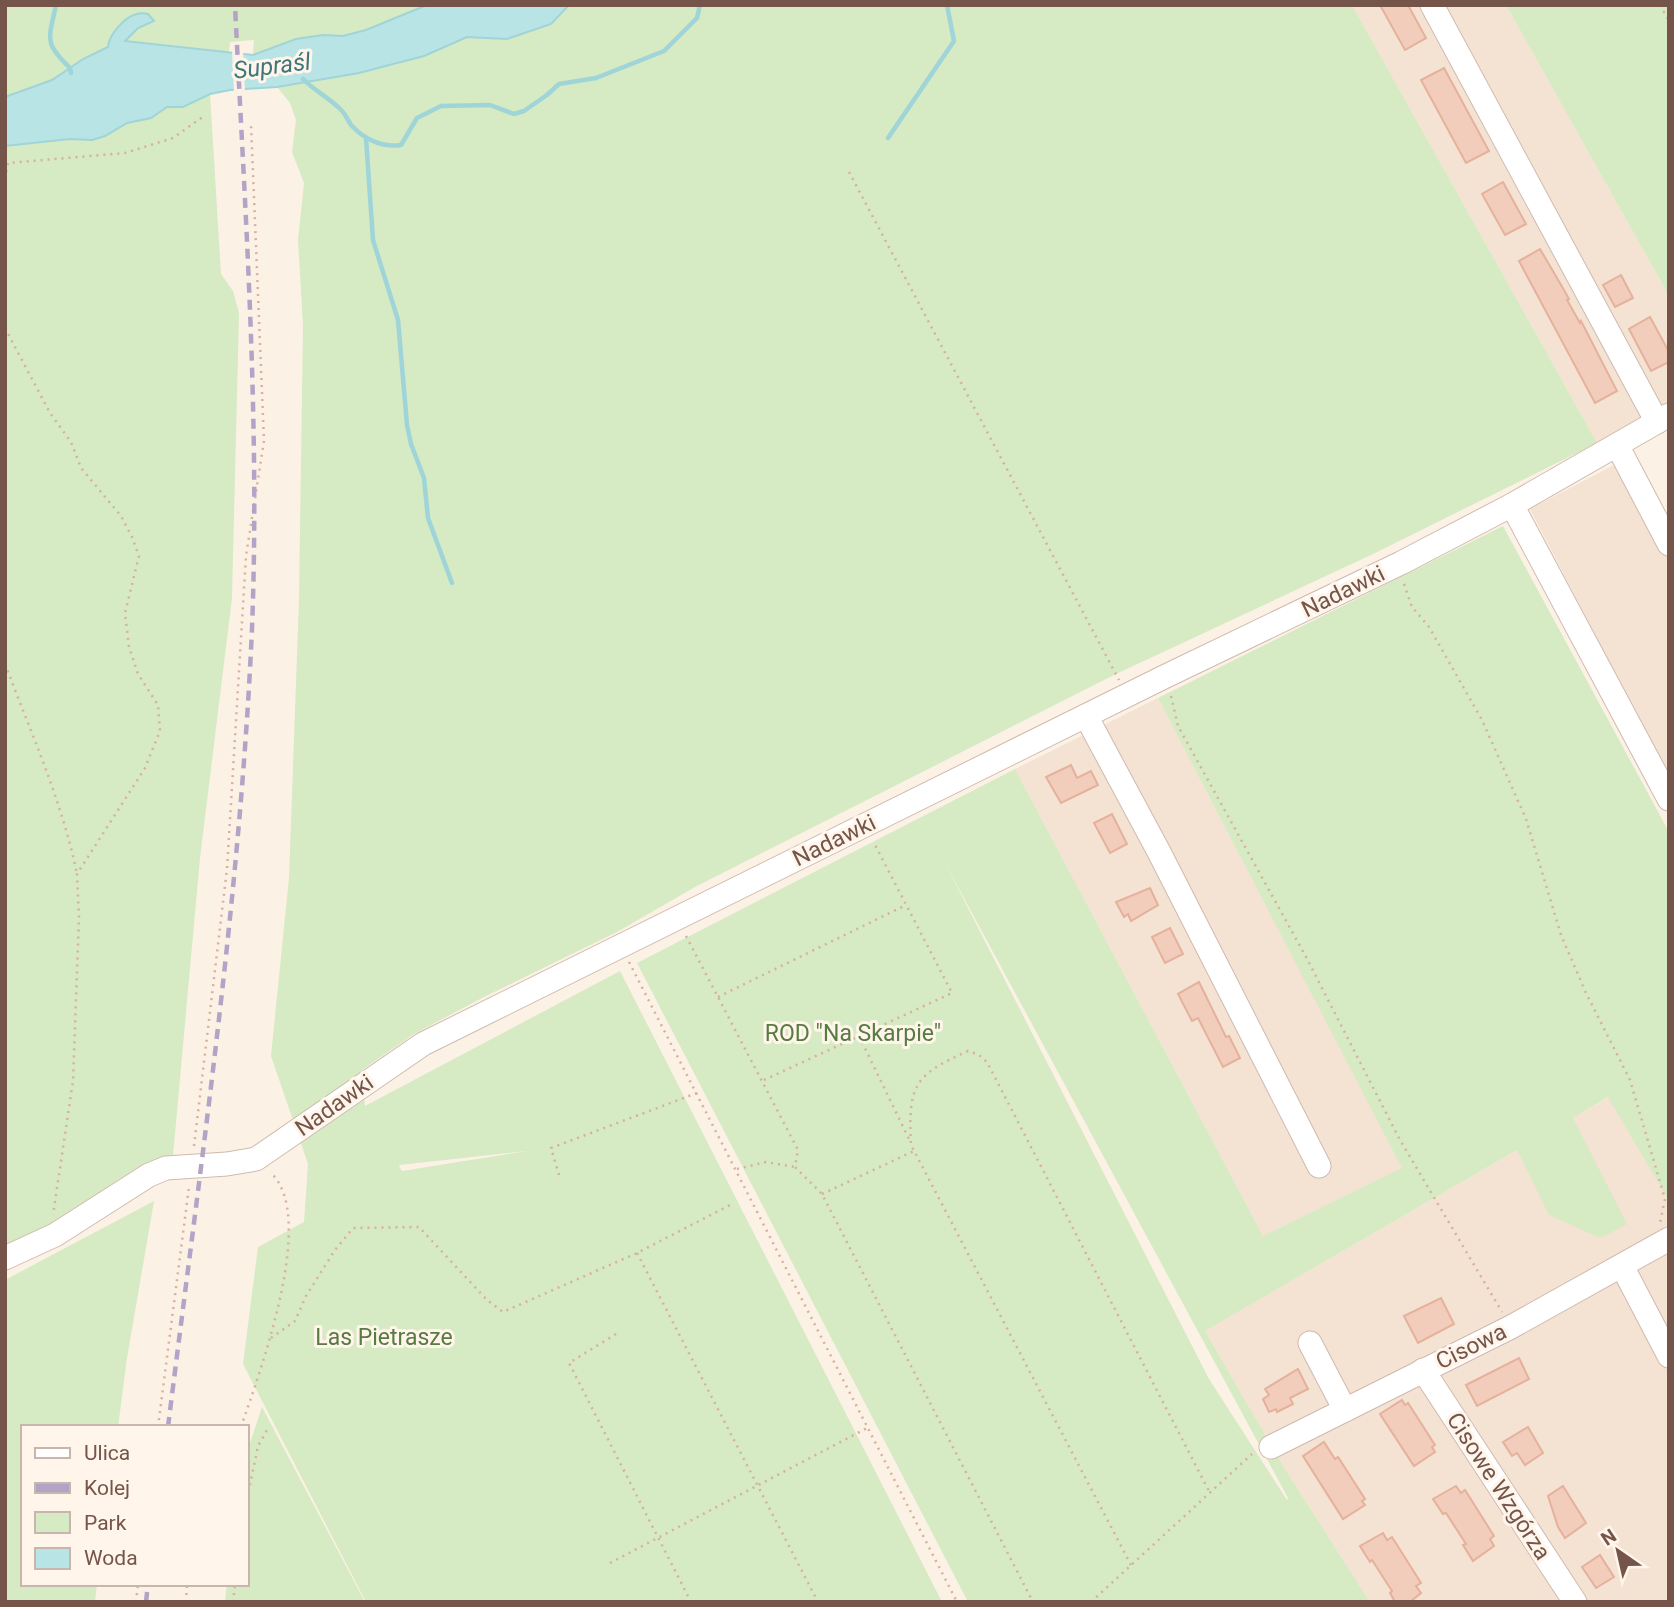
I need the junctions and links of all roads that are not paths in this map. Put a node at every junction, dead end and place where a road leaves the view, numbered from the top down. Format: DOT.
graph roads {
  1 [pos="1432,5"];
  2 [pos="1663,418"];
  3 [pos="1617,445"];
  4 [pos="1512,505"];
  5 [pos="1669,544"];
  6 [pos="1086,716"];
  7 [pos="1669,799"];
  8 [pos="1319,1166"];
  9 [pos="1662,1243"];
  10 [pos="5,1258"];
  11 [pos="1622,1266"];
  12 [pos="1310,1343"];
  13 [pos="1669,1356"];
  14 [pos="1423,1370"];
  15 [pos="1345,1410"];
  16 [pos="1262,1451"];
  17 [pos="1575,1602"];
  1 -- 2 [label="street"];
  2 -- 3 [label="street, Nadawki"];
  3 -- 4 [label="street, Nadawki"];
  3 -- 5 [label="street"];
  4 -- 6 [label="street, Nadawki"];
  4 -- 7 [label="street"];
  6 -- 8 [label="street"];
  6 -- 10 [label="street, Nadawki"];
  9 -- 11 [label="street, Cisowa"];
  11 -- 13 [label="street"];
  11 -- 14 [label="street, Cisowa"];
  12 -- 15 [label="street"];
  14 -- 15 [label="street, Cisowa"];
  14 -- 17 [label="street, Cisowe Wzgórza"];
  15 -- 16 [label="street, Cisowa"];
}
